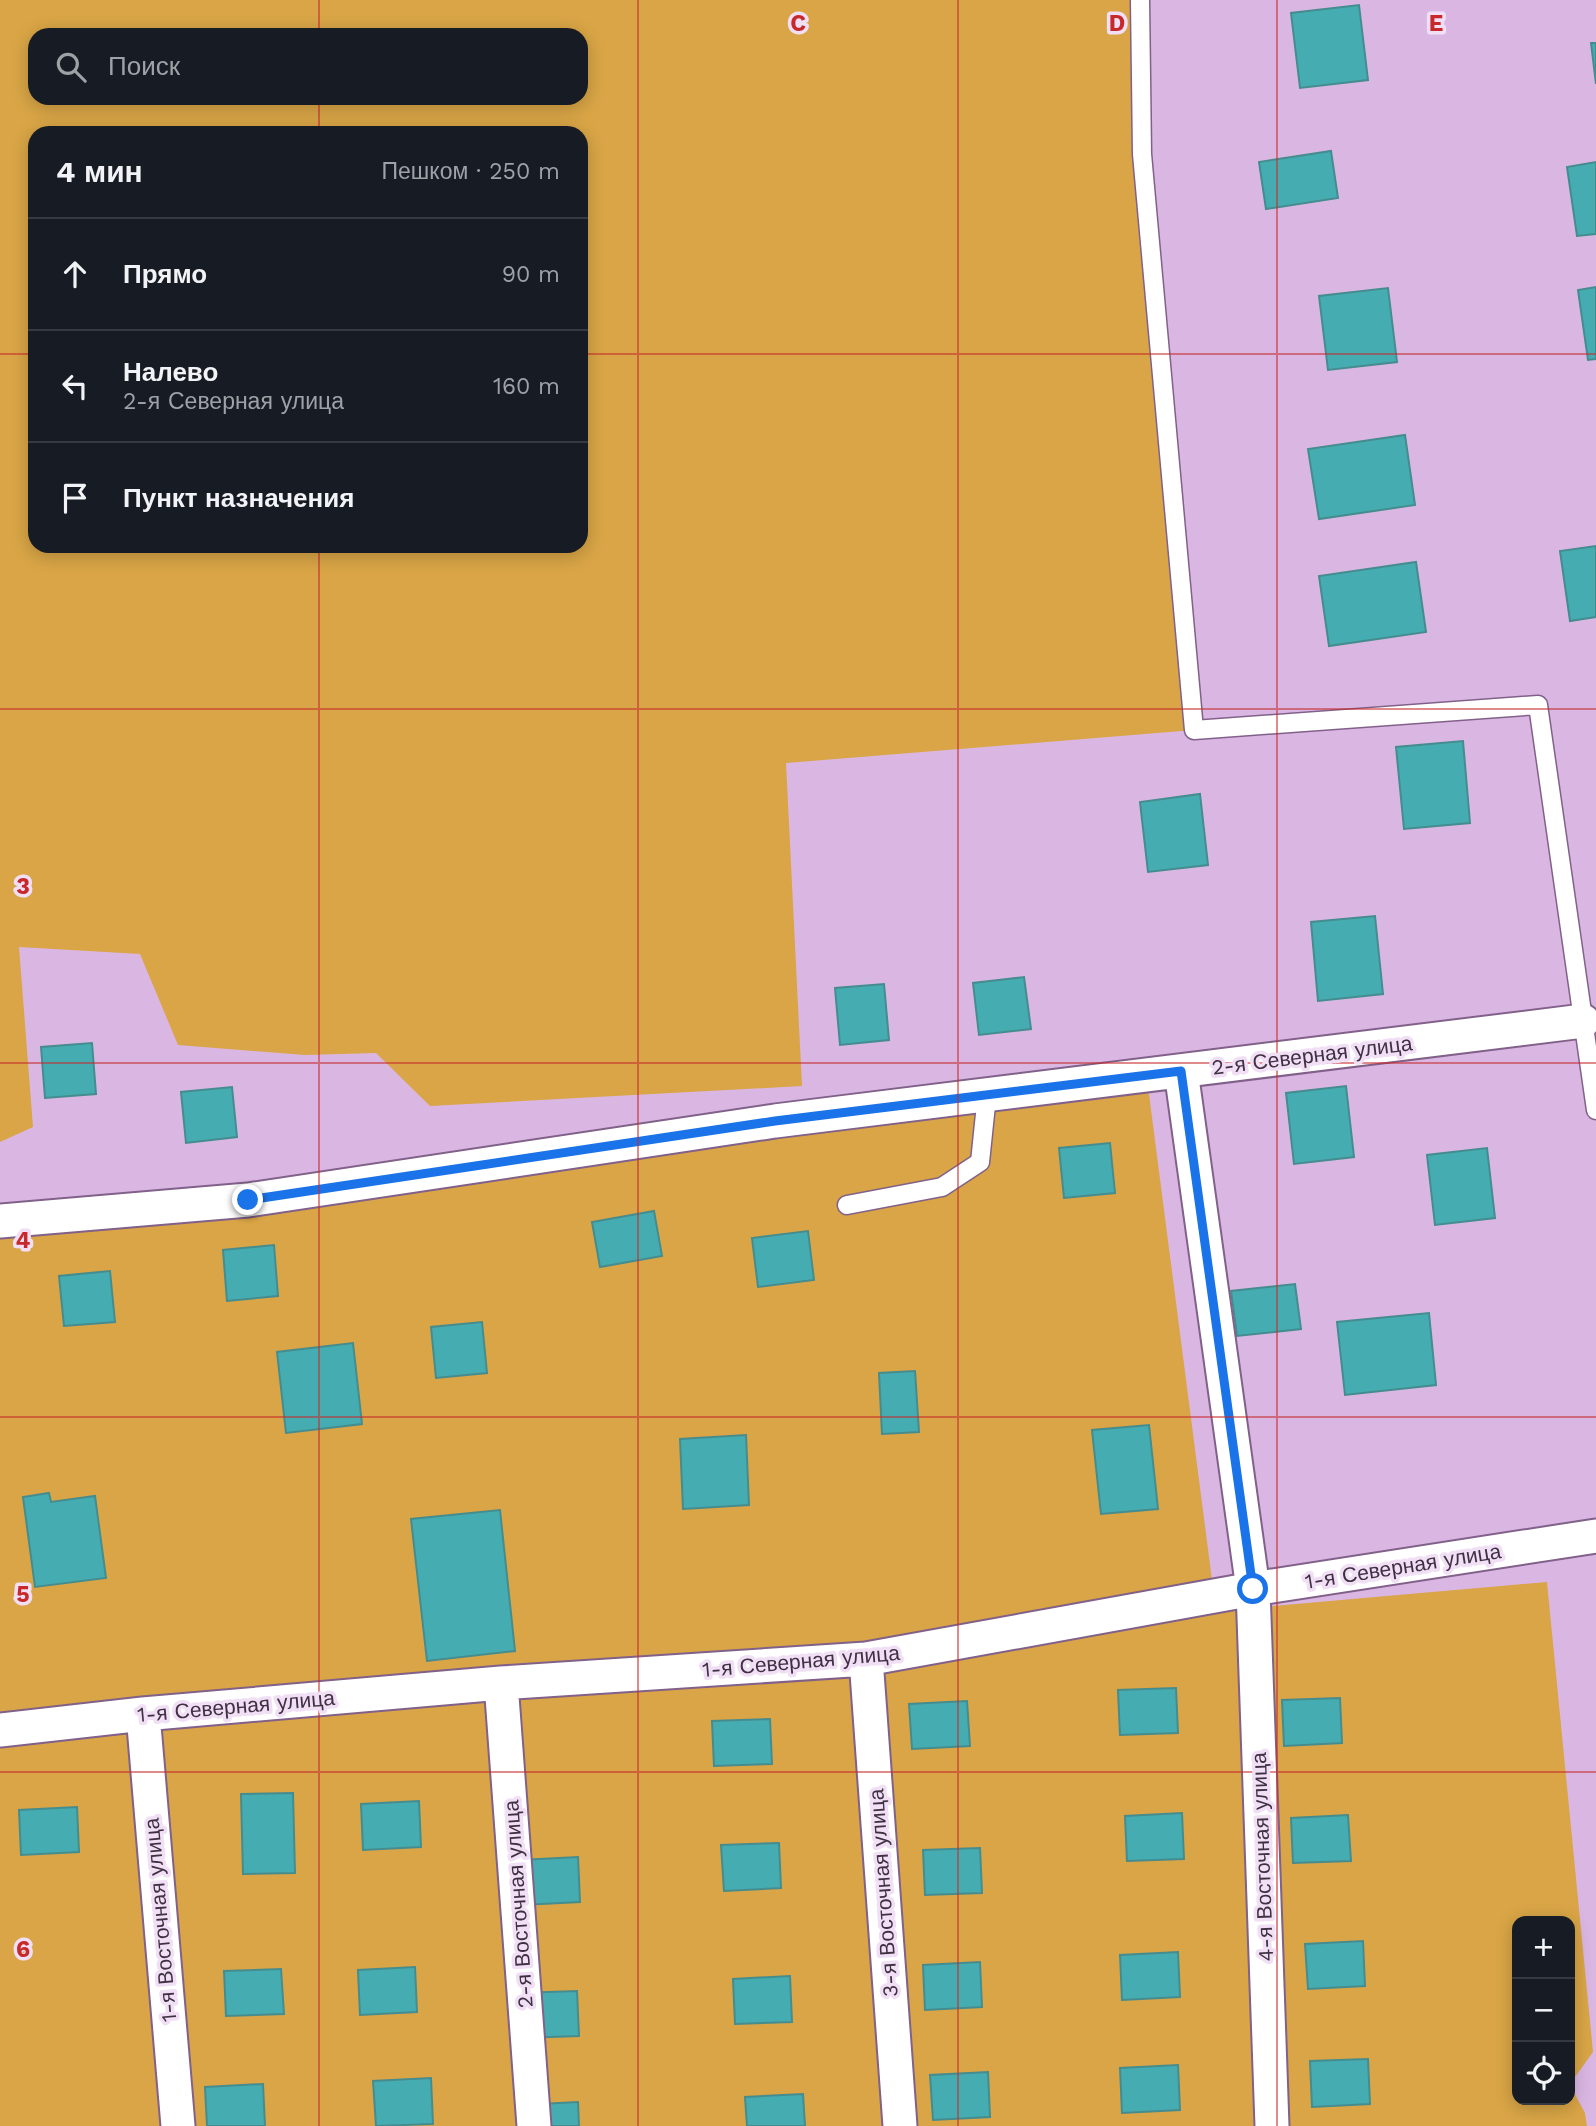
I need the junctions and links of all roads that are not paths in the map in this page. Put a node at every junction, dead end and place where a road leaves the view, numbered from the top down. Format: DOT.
graph roads {
  1 [pos="1140,0"];
  2 [pos="1583,1021"];
  3 [pos="1181,1071"];
  4 [pos="987,1095"];
  5 [pos="1596,1110"];
  6 [pos="847,1205"];
  7 [pos="0,1222"];
  8 [pos="1596,1536"];
  9 [pos="1253,1589"];
  10 [pos="866,1659"];
  11 [pos="501,1683"];
  12 [pos="143,1714"];
  13 [pos="0,1730"];
  14 [pos="178,2126"];
  15 [pos="534,2126"];
  16 [pos="900,2126"];
  17 [pos="1272,2126"];
  1 -- 2 [label="lane"];
  2 -- 3 [label="street, 2-я Северная улица"];
  2 -- 5 [label="lane"];
  3 -- 4 [label="street, 2-я Северная улица"];
  3 -- 9 [label="street, 4-я Восточная улица"];
  4 -- 6 [label="lane"];
  4 -- 7 [label="street, 2-я Северная улица"];
  8 -- 9 [label="street, 1-я Северная улица"];
  9 -- 10 [label="street, 1-я Северная улица"];
  9 -- 17 [label="street, 4-я Восточная улица"];
  10 -- 11 [label="street, 1-я Северная улица"];
  10 -- 16 [label="street, 3-я Восточная улица"];
  11 -- 12 [label="street, 1-я Северная улица"];
  11 -- 15 [label="street, 2-я Восточная улица"];
  12 -- 13 [label="street, 1-я Северная улица"];
  12 -- 14 [label="street, 1-я Восточная улица"];
}
